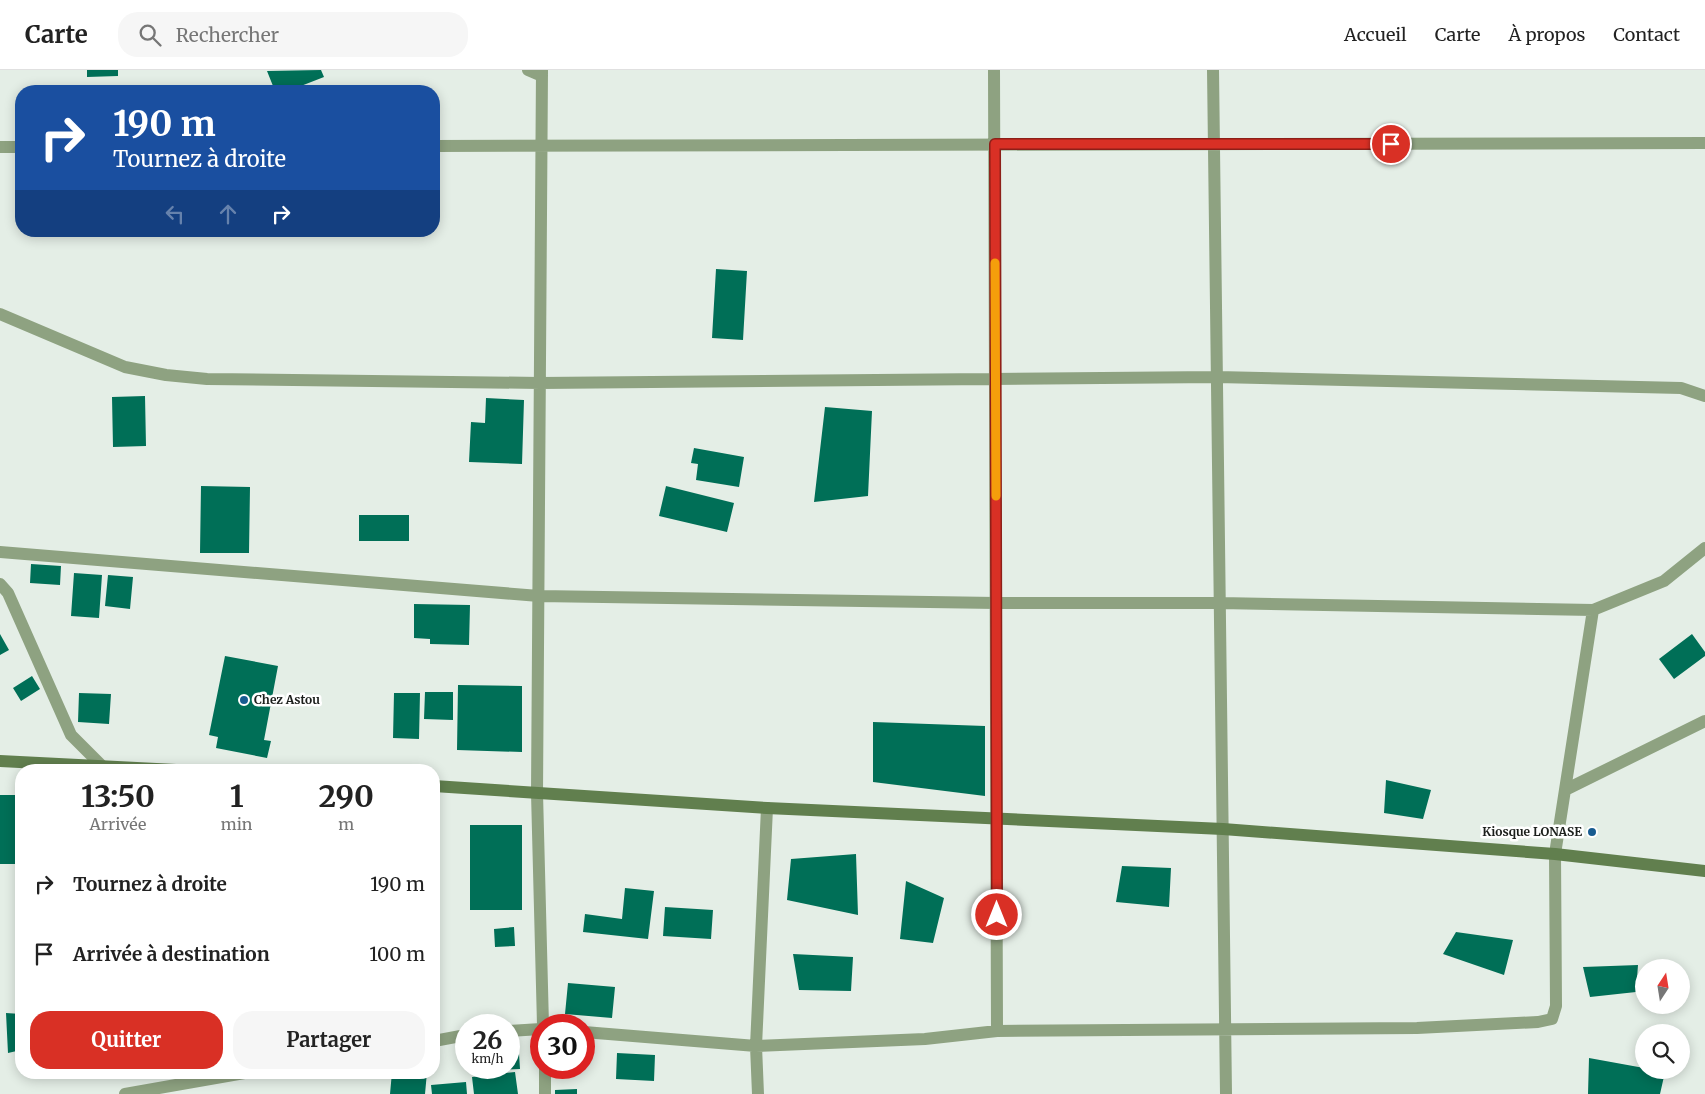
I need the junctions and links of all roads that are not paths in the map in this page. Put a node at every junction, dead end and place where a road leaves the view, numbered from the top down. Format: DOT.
graph roads {
  1 [pos="528,70"];
  2 [pos="994,70"];
  3 [pos="1213,70"];
  4 [pos="542,73"];
  5 [pos="1705,143"];
  6 [pos="995,144"];
  7 [pos="1214,144"];
  8 [pos="542,145"];
  9 [pos="440,146"];
  10 [pos="0,147"];
  11 [pos="15,147"];
  12 [pos="0,314"];
  13 [pos="1217,376"];
  14 [pos="995,379"];
  15 [pos="540,383"];
  16 [pos="1705,396"];
  17 [pos="1705,548"];
  18 [pos="0,552"];
  19 [pos="0,584"];
  20 [pos="538,596"];
  21 [pos="996,603"];
  22 [pos="1220,603"];
  23 [pos="1593,610"];
  24 [pos="1705,721"];
  25 [pos="0,761"];
  26 [pos="76,764"];
  27 [pos="101,764"];
  28 [pos="440,786"];
  29 [pos="1566,790"];
  30 [pos="537,793"];
  31 [pos="768,808"];
  32 [pos="997,818"];
  33 [pos="1223,829"];
  34 [pos="1556,854"];
  35 [pos="1705,872"];
  36 [pos="543,1014"];
  37 [pos="998,1030"];
  38 [pos="1225,1030"];
  39 [pos="595,1033"];
  40 [pos="455,1037"];
  41 [pos="440,1040"];
  42 [pos="756,1046"];
  43 [pos="211,1079"];
  44 [pos="545,1079"];
  45 [pos="126,1094"];
  46 [pos="545,1094"];
  47 [pos="758,1094"];
  48 [pos="1226,1094"];
  1 -- 4 [label="street"];
  2 -- 6 [label="street"];
  3 -- 7 [label="street"];
  4 -- 8 [label="street"];
  5 -- 7 [label="street"];
  6 -- 7 [label="street"];
  6 -- 8 [label="street"];
  6 -- 14 [label="street"];
  7 -- 13 [label="street"];
  8 -- 9 [label="street"];
  8 -- 15 [label="street"];
  10 -- 11 [label="street"];
  12 -- 15 [label="street"];
  13 -- 14 [label="street"];
  13 -- 16 [label="street"];
  13 -- 22 [label="street"];
  14 -- 15 [label="street"];
  14 -- 21 [label="street"];
  15 -- 20 [label="street"];
  17 -- 23 [label="street"];
  18 -- 20 [label="street"];
  19 -- 27 [label="street"];
  20 -- 21 [label="street"];
  20 -- 30 [label="street"];
  21 -- 22 [label="street"];
  21 -- 32 [label="street"];
  22 -- 23 [label="street"];
  22 -- 33 [label="street"];
  23 -- 29 [label="street"];
  24 -- 29 [label="street"];
  25 -- 26 [label="street"];
  28 -- 30 [label="street"];
  29 -- 34 [label="street"];
  30 -- 31 [label="street"];
  30 -- 36 [label="street"];
  31 -- 32 [label="street"];
  31 -- 42 [label="street"];
  32 -- 33 [label="street"];
  32 -- 37 [label="street"];
  33 -- 34 [label="street"];
  33 -- 38 [label="street"];
  34 -- 35 [label="street"];
  34 -- 38 [label="street"];
  37 -- 38 [label="street"];
  37 -- 42 [label="street"];
  38 -- 48 [label="street"];
  39 -- 42 [label="street"];
  40 -- 41 [label="street"];
  42 -- 47 [label="street"];
  43 -- 45 [label="street"];
  44 -- 46 [label="street"];
}
